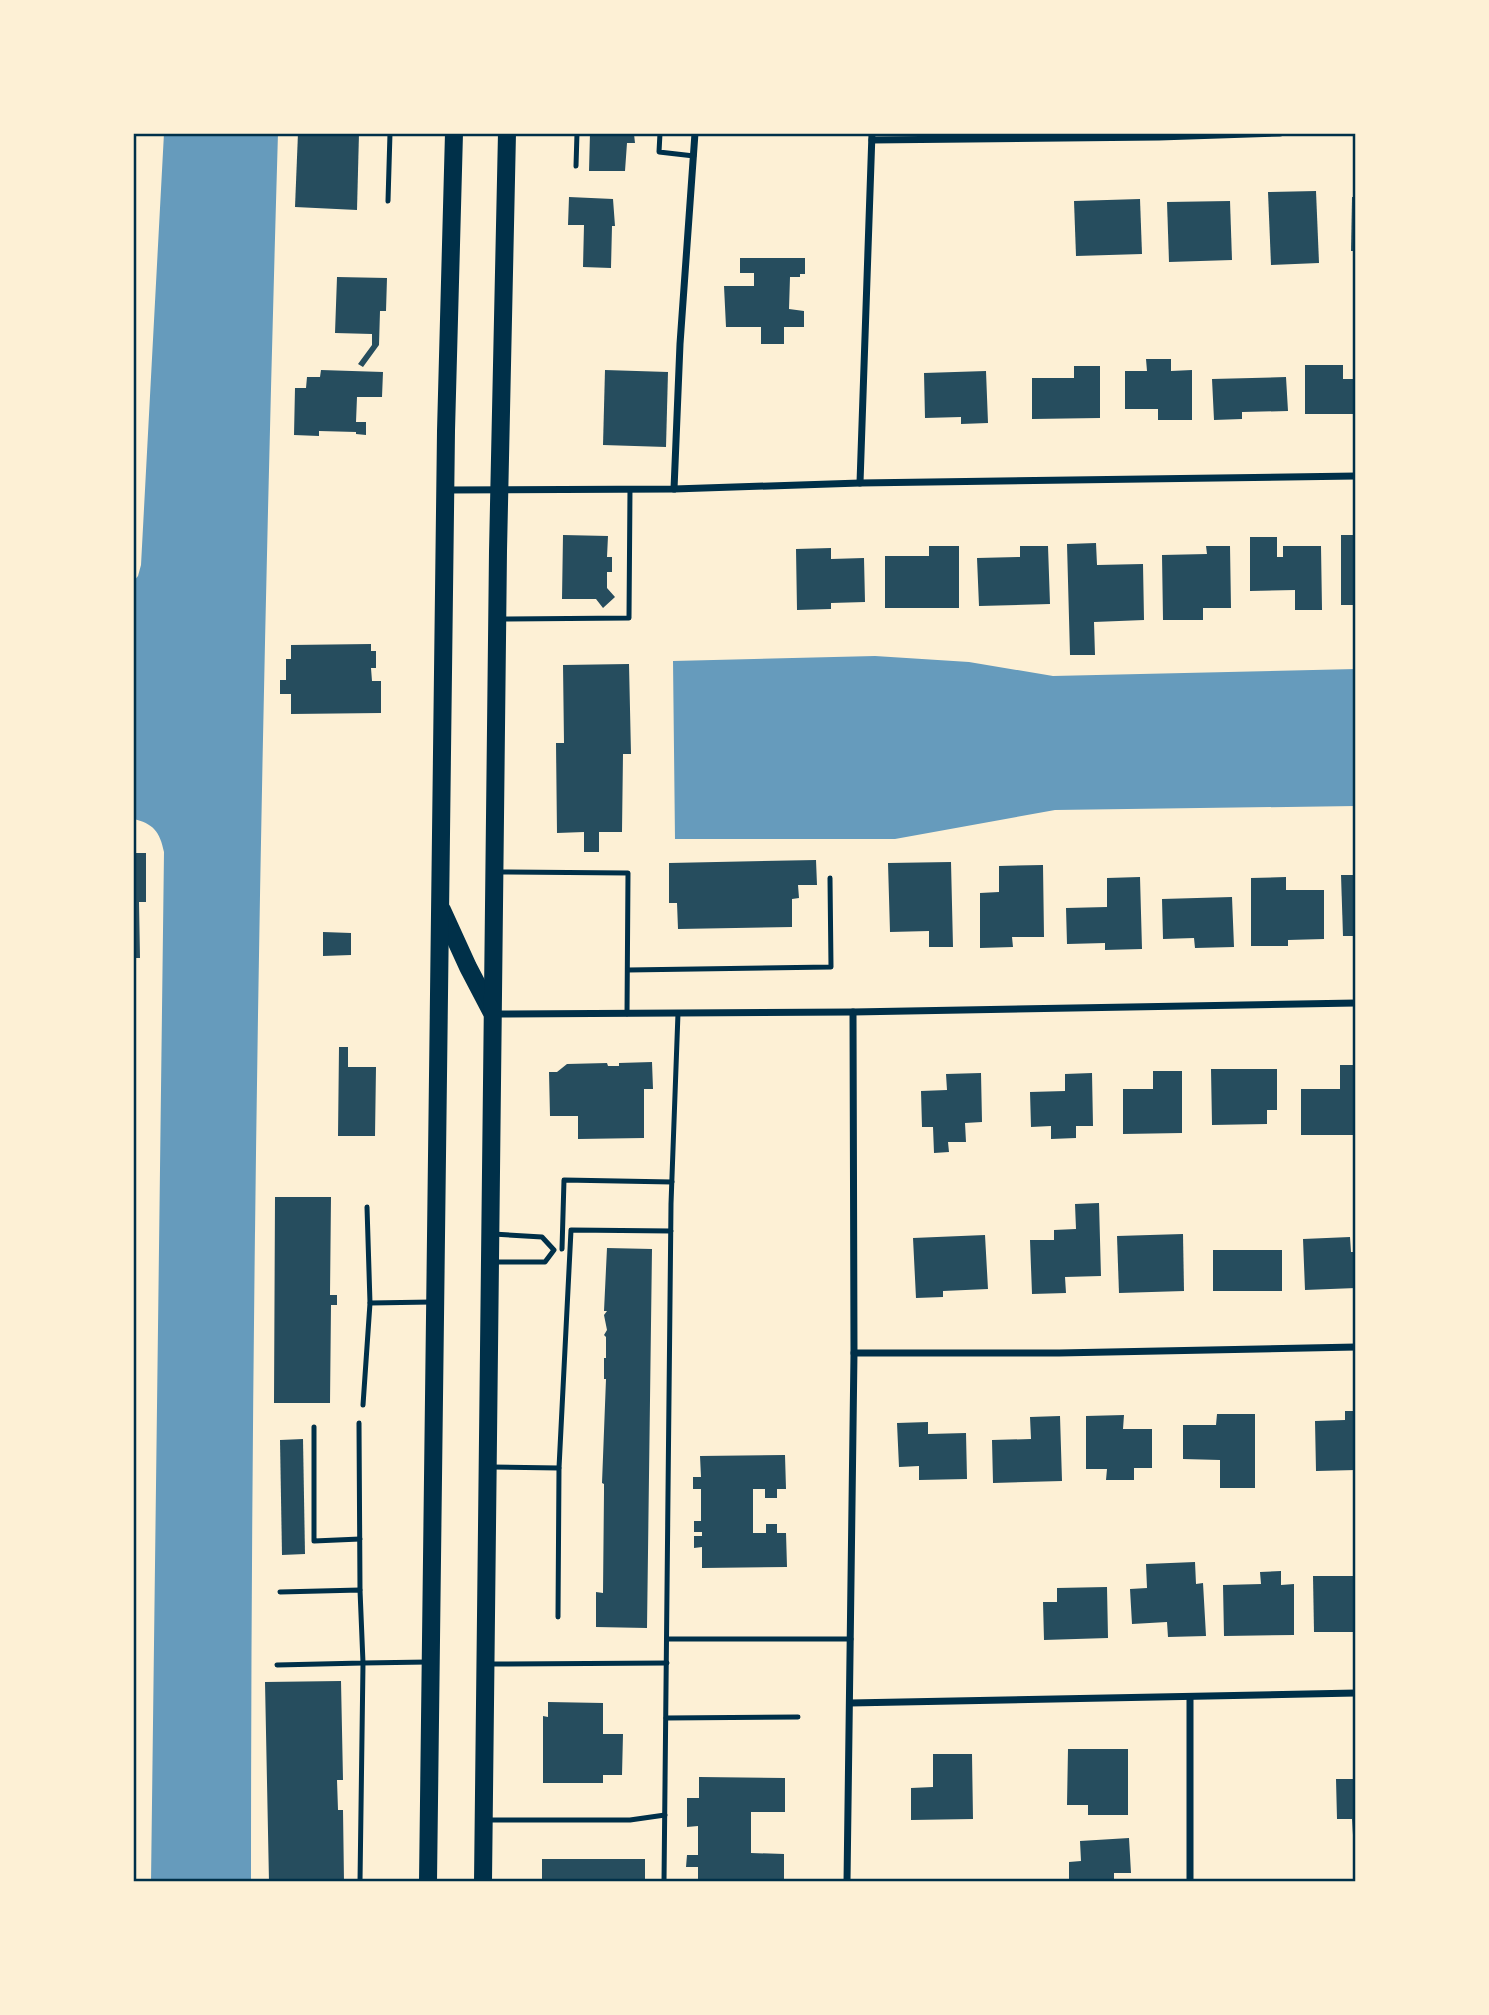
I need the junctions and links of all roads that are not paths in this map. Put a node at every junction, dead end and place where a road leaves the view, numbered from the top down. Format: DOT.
graph roads {
  1 [pos="390,133"];
  2 [pos="454,133"];
  3 [pos="508,133"];
  4 [pos="577,133"];
  5 [pos="660,133"];
  6 [pos="695,133"];
  7 [pos="1280,133"];
  8 [pos="870,135"];
  9 [pos="694,156"];
  10 [pos="576,166"];
  11 [pos="387,201"];
  12 [pos="1356,476"];
  13 [pos="860,483"];
  14 [pos="630,489"];
  15 [pos="674,489"];
  16 [pos="445,490"];
  17 [pos="499,491"];
  18 [pos="497,619"];
  19 [pos="494,872"];
  20 [pos="830,878"];
  21 [pos="439,903"];
  22 [pos="628,970"];
  23 [pos="1356,1003"];
  24 [pos="853,1012"];
  25 [pos="678,1013"];
  26 [pos="493,1014"];
  27 [pos="627,1014"];
  28 [pos="672,1182"];
  29 [pos="367,1207"];
  30 [pos="671,1231"];
  31 [pos="490,1234"];
  32 [pos="562,1249"];
  33 [pos="570,1249"];
  34 [pos="554,1250"];
  35 [pos="490,1262"];
  36 [pos="435,1302"];
  37 [pos="370,1303"];
  38 [pos="1356,1347"];
  39 [pos="854,1353"];
  40 [pos="363,1405"];
  41 [pos="359,1423"];
  42 [pos="314,1427"];
  43 [pos="488,1467"];
  44 [pos="559,1468"];
  45 [pos="360,1539"];
  46 [pos="360,1590"];
  47 [pos="281,1592"];
  48 [pos="558,1617"];
  49 [pos="667,1639"];
  50 [pos="850,1639"];
  51 [pos="431,1662"];
  52 [pos="363,1663"];
  53 [pos="667,1663"];
  54 [pos="485,1664"];
  55 [pos="277,1665"];
  56 [pos="1356,1693"];
  57 [pos="1190,1697"];
  58 [pos="850,1703"];
  59 [pos="798,1717"];
  60 [pos="666,1718"];
  61 [pos="665,1815"];
  62 [pos="484,1821"];
  63 [pos="360,1882"];
  64 [pos="428,1882"];
  65 [pos="483,1882"];
  66 [pos="664,1882"];
  67 [pos="848,1882"];
  68 [pos="1190,1882"];
  1 -- 11 [label="lane"];
  2 -- 16 [label="main road"];
  3 -- 17 [label="main road"];
  4 -- 10 [label="lane"];
  5 -- 9 [label="lane"];
  6 -- 9 [label="street"];
  7 -- 8 [label="street"];
  8 -- 13 [label="street"];
  9 -- 15 [label="street"];
  12 -- 13 [label="street"];
  13 -- 15 [label="street"];
  14 -- 15 [label="street"];
  14 -- 17 [label="street"];
  14 -- 18 [label="lane"];
  16 -- 17 [label="street"];
  16 -- 21 [label="main road"];
  17 -- 18 [label="main road"];
  18 -- 19 [label="main road"];
  19 -- 22 [label="lane"];
  19 -- 26 [label="main road"];
  20 -- 22 [label="lane"];
  21 -- 26 [label="main road"];
  21 -- 36 [label="main road"];
  22 -- 27 [label="lane"];
  23 -- 24 [label="street"];
  24 -- 25 [label="street"];
  24 -- 39 [label="street"];
  25 -- 27 [label="street"];
  25 -- 28 [label="lane"];
  26 -- 27 [label="street"];
  26 -- 31 [label="main road"];
  28 -- 30 [label="lane"];
  28 -- 32 [label="lane"];
  29 -- 37 [label="lane"];
  30 -- 33 [label="lane"];
  30 -- 49 [label="lane"];
  31 -- 34 [label="lane"];
  31 -- 35 [label="main road"];
  32 -- 33 [label="lane"];
  32 -- 34 [label="lane"];
  33 -- 44 [label="lane"];
  34 -- 35 [label="lane"];
  35 -- 43 [label="main road"];
  36 -- 37 [label="lane"];
  36 -- 51 [label="main road"];
  37 -- 40 [label="lane"];
  38 -- 39 [label="street"];
  39 -- 50 [label="street"];
  41 -- 45 [label="lane"];
  42 -- 45 [label="lane"];
  43 -- 44 [label="lane"];
  43 -- 54 [label="main road"];
  44 -- 48 [label="lane"];
  45 -- 46 [label="lane"];
  46 -- 47 [label="lane"];
  46 -- 52 [label="lane"];
  49 -- 50 [label="lane"];
  49 -- 53 [label="lane"];
  50 -- 58 [label="street"];
  51 -- 52 [label="lane"];
  51 -- 64 [label="main road"];
  52 -- 55 [label="lane"];
  52 -- 63 [label="lane"];
  53 -- 54 [label="lane"];
  53 -- 60 [label="lane"];
  54 -- 62 [label="main road"];
  56 -- 57 [label="street"];
  57 -- 58 [label="street"];
  57 -- 68 [label="street"];
  58 -- 67 [label="street"];
  59 -- 60 [label="lane"];
  60 -- 61 [label="lane"];
  61 -- 62 [label="lane"];
  61 -- 66 [label="lane"];
  62 -- 65 [label="main road"];
}
